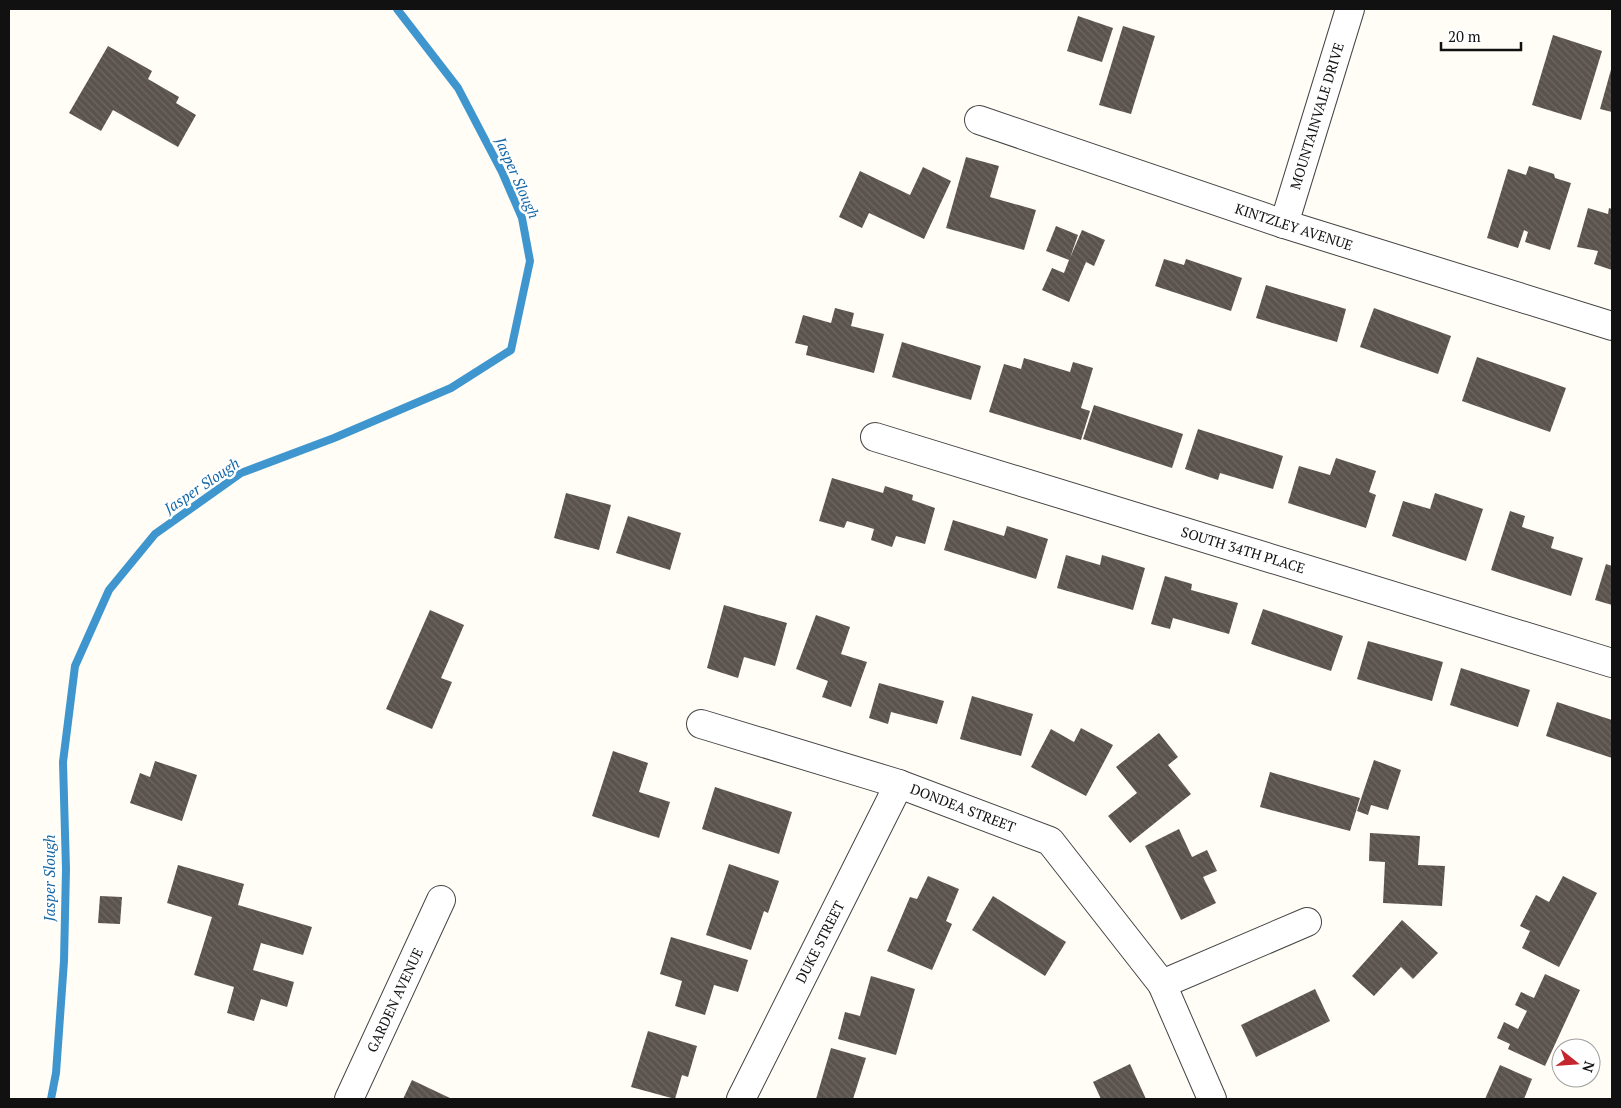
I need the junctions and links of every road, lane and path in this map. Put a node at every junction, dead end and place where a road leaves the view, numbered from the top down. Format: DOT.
graph roads {
  1 [pos="1350,9"];
  2 [pos="978,120"];
  3 [pos="1284,224"];
  4 [pos="1612,326"];
  5 [pos="874,437"];
  6 [pos="1612,663"];
  7 [pos="701,724"];
  8 [pos="899,784"];
  9 [pos="441,900"];
  10 [pos="1307,922"];
  11 [pos="1162,984"];
  12 [pos="349,1099"];
  13 [pos="741,1099"];
  14 [pos="1212,1099"];
  1 -- 3 [label="street, MOUNTAINVALE DRIVE"];
  2 -- 3 [label="street, KINTZLEY AVENUE"];
  3 -- 4 [label="street, KINTZLEY AVENUE"];
  5 -- 6 [label="street, SOUTH 34TH PLACE"];
  7 -- 8 [label="street, DONDEA STREET"];
  8 -- 11 [label="street, DONDEA STREET"];
  8 -- 13 [label="street, DUKE STREET"];
  9 -- 12 [label="street, GARDEN AVENUE"];
  10 -- 11 [label="street"];
  11 -- 14 [label="street, DONDEA STREET"];
}
